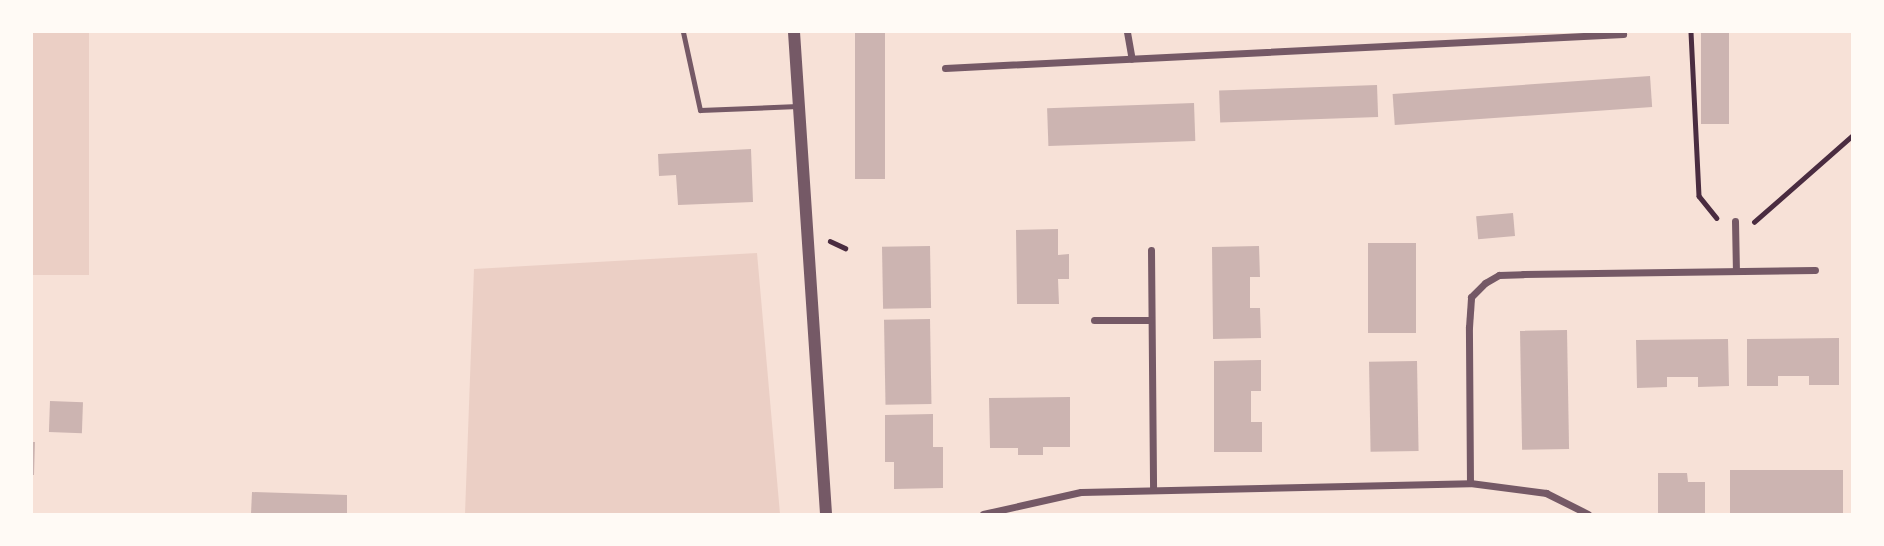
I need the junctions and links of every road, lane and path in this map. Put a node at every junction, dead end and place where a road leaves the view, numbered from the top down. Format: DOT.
graph roads {
  1 [pos="683,32"];
  2 [pos="794,32"];
  3 [pos="1127,32"];
  4 [pos="1691,32"];
  5 [pos="1623,34"];
  6 [pos="1132,59"];
  7 [pos="945,68"];
  8 [pos="800,106"];
  9 [pos="1853,135"];
  10 [pos="1735,221"];
  11 [pos="1151,250"];
  12 [pos="1815,270"];
  13 [pos="1736,271"];
  14 [pos="1094,320"];
  15 [pos="1150,320"];
  16 [pos="1470,483"];
  17 [pos="1153,489"];
  18 [pos="826,514"];
  19 [pos="984,514"];
  20 [pos="1588,514"];
  1 -- 8 [label="lane"];
  2 -- 8 [label="street"];
  3 -- 6 [label="street"];
  4 -- 10 [label="path"];
  5 -- 6 [label="street"];
  6 -- 7 [label="street"];
  8 -- 18 [label="street"];
  9 -- 10 [label="path"];
  10 -- 13 [label="street"];
  11 -- 15 [label="street"];
  12 -- 13 [label="street"];
  13 -- 16 [label="street"];
  14 -- 15 [label="street"];
  15 -- 17 [label="street"];
  16 -- 17 [label="street"];
  16 -- 20 [label="street"];
  17 -- 19 [label="street"];
}
